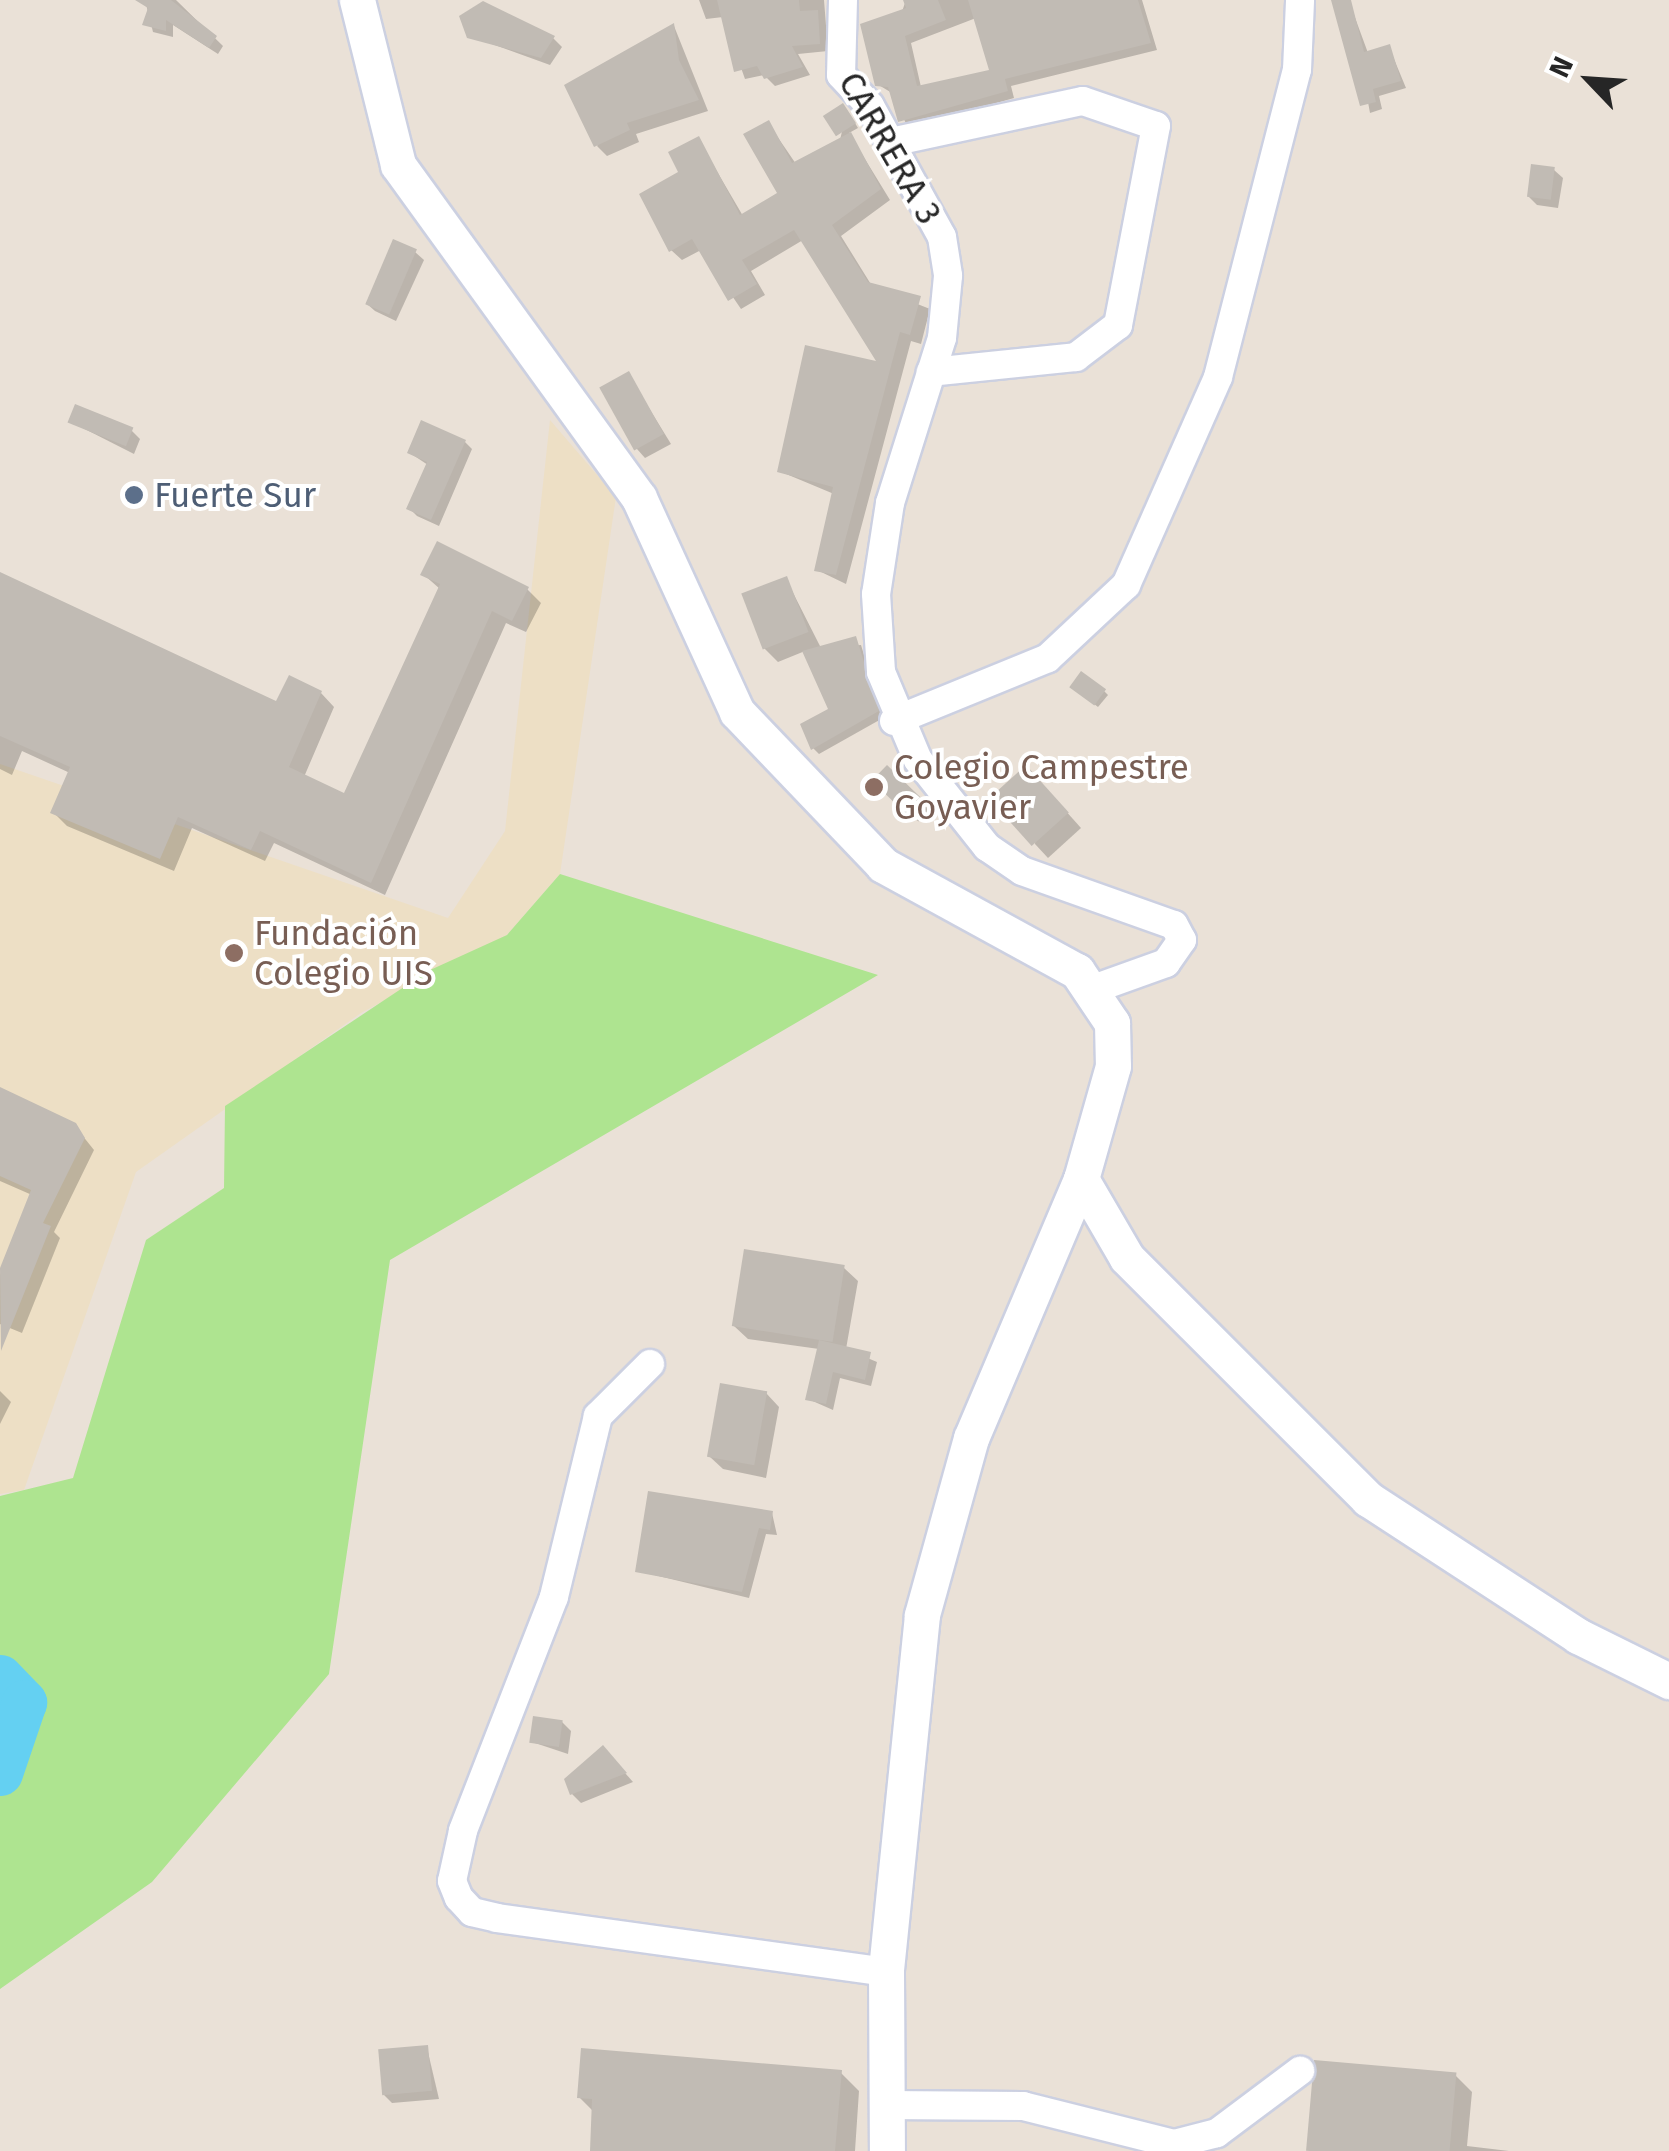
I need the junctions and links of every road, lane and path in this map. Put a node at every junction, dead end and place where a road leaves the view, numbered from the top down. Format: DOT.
graph roads {
  1 [pos="357,0"];
  2 [pos="843,0"];
  3 [pos="1300,0"];
  4 [pos="890,142"];
  5 [pos="931,372"];
  6 [pos="894,722"];
  7 [pos="1096,988"];
  8 [pos="1081,1179"];
  9 [pos="650,1364"];
  10 [pos="1669,1681"];
  11 [pos="886,1972"];
  12 [pos="1300,2071"];
  13 [pos="885,2104"];
  14 [pos="887,2151"];
  1 -- 7 [label="street"];
  2 -- 4 [label="street, CARRERA 3"];
  3 -- 6 [label="street"];
  4 -- 5 [label="street, CARRERA 3"];
  4 -- 5 [label="street"];
  5 -- 6 [label="street"];
  6 -- 7 [label="street"];
  7 -- 8 [label="street"];
  8 -- 10 [label="street"];
  8 -- 11 [label="street"];
  9 -- 11 [label="street"];
  11 -- 13 [label="street"];
  12 -- 13 [label="street"];
  13 -- 14 [label="street"];
}
